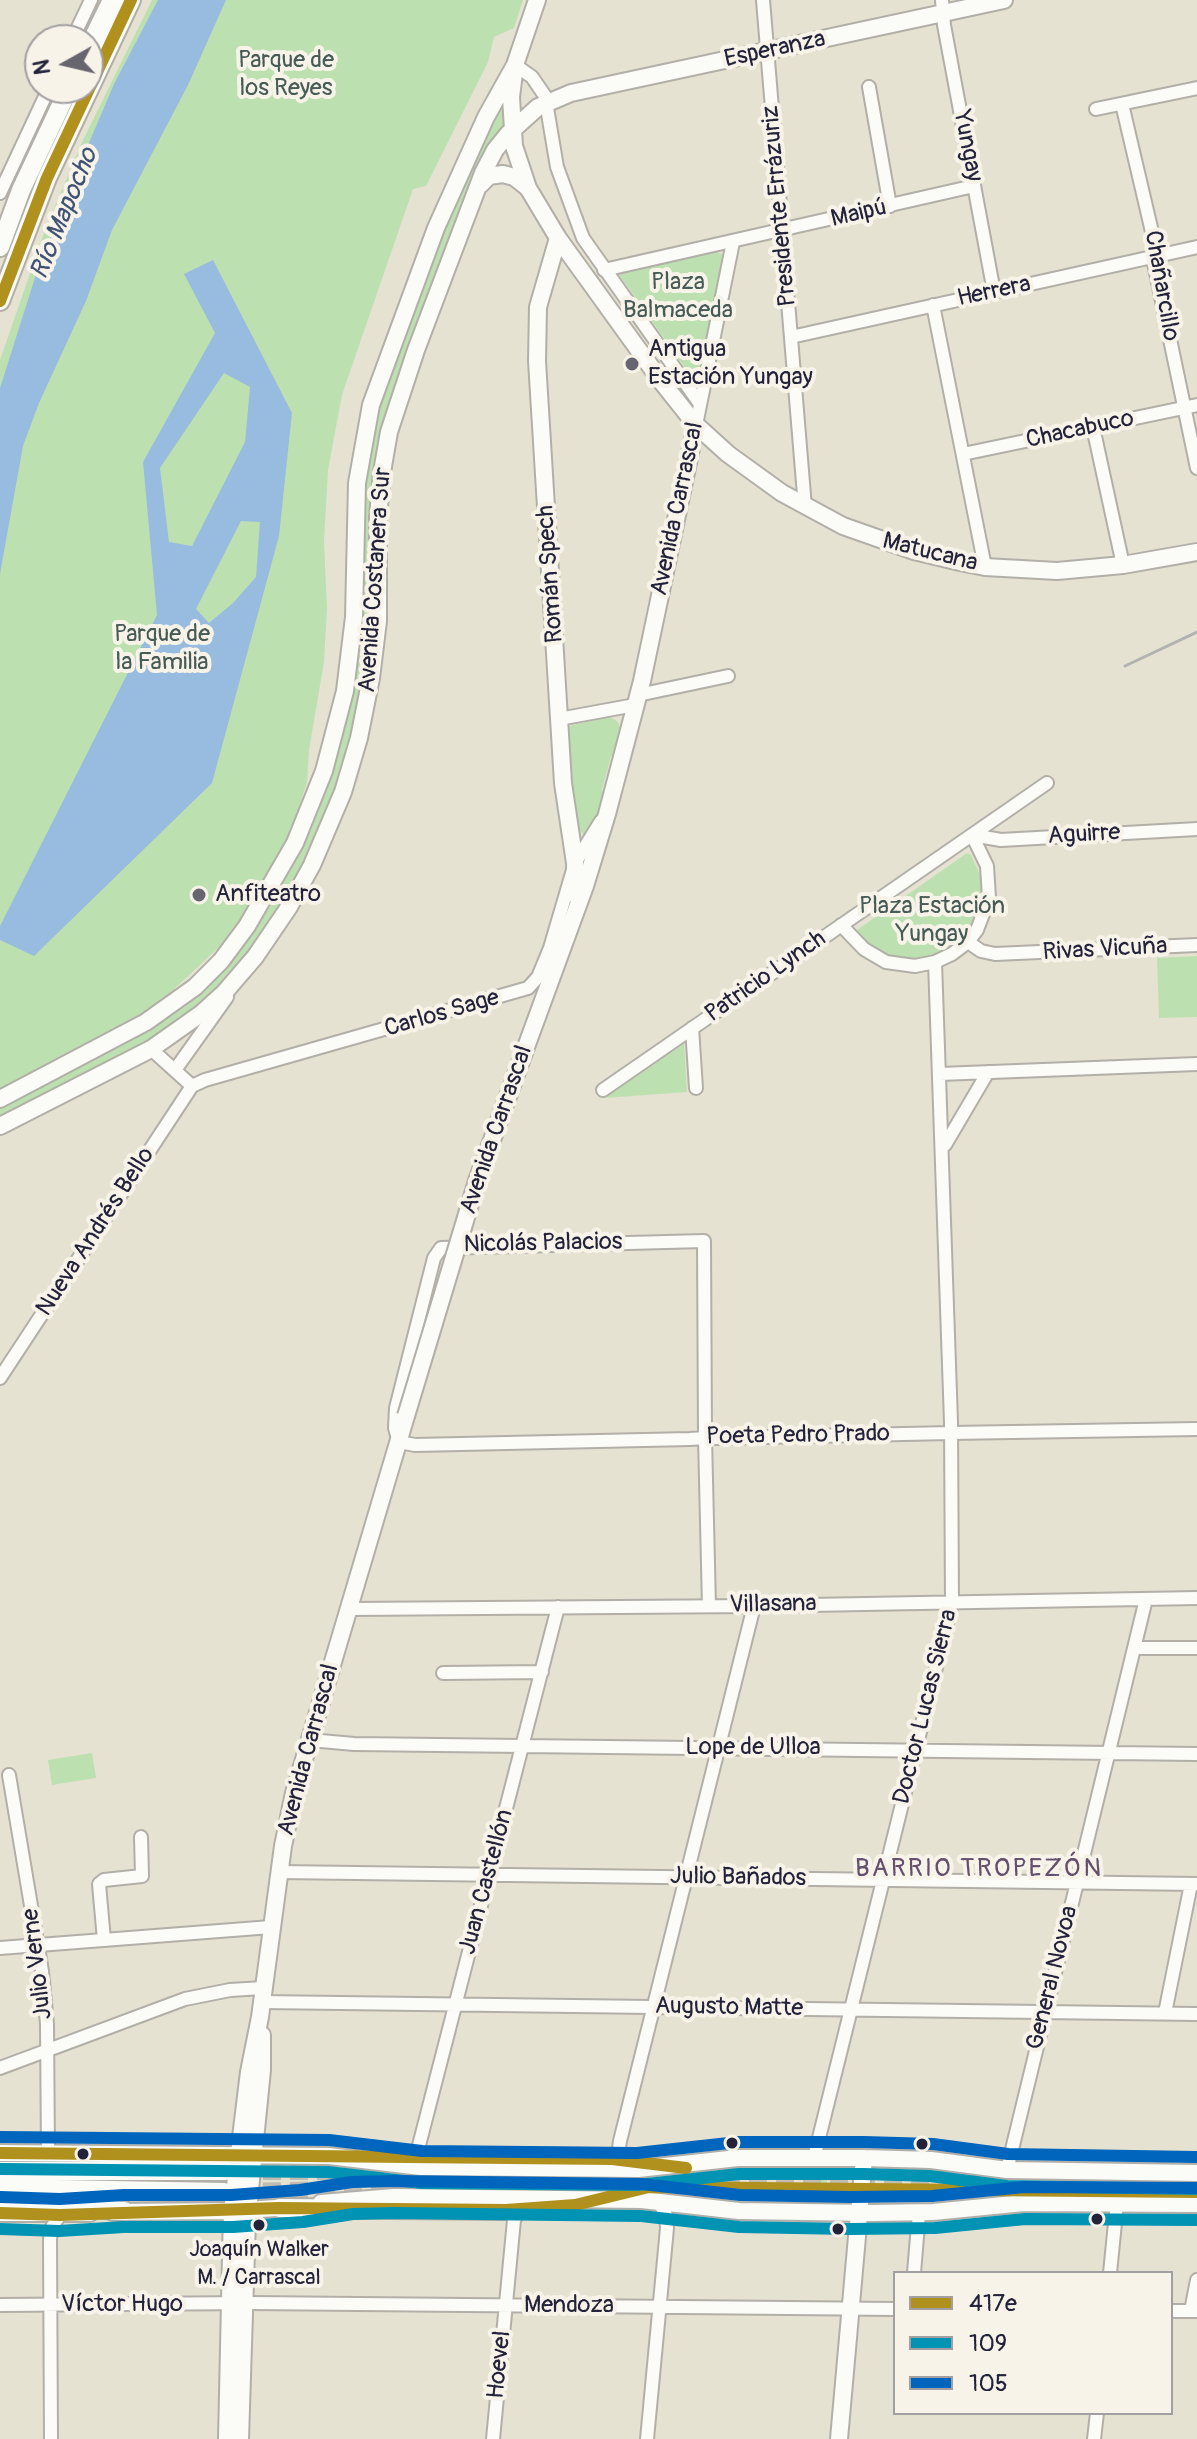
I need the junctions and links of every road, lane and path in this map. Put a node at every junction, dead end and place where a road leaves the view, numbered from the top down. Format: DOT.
graph roads {
  1 [pos="91,0"];
  2 [pos="112,0"];
  3 [pos="131,0"];
  4 [pos="537,0"];
  5 [pos="763,0"];
  6 [pos="1004,0"];
  7 [pos="943,7"];
  8 [pos="80,24"];
  9 [pos="100,24"];
  10 [pos="768,51"];
  11 [pos="515,65"];
  12 [pos="869,87"];
  13 [pos="1197,88"];
  14 [pos="546,102"];
  15 [pos="42,104"];
  16 [pos="61,104"];
  17 [pos="1122,104"];
  18 [pos="1096,109"];
  19 [pos="512,130"];
  20 [pos="478,186"];
  21 [pos="974,186"];
  22 [pos="528,188"];
  23 [pos="0,193"];
  24 [pos="890,206"];
  25 [pos="782,232"];
  26 [pos="558,238"];
  27 [pos="733,242"];
  28 [pos="0,247"];
  29 [pos="1197,247"];
  30 [pos="1155,256"];
  31 [pos="604,270"];
  32 [pos="994,292"];
  33 [pos="0,301"];
  34 [pos="933,305"];
  35 [pos="791,337"];
  36 [pos="700,404"];
  37 [pos="1191,407"];
  38 [pos="696,425"];
  39 [pos="1093,427"];
  40 [pos="963,454"];
  41 [pos="1197,468"];
  42 [pos="805,507"];
  43 [pos="1197,552"];
  44 [pos="1123,565"];
  45 [pos="985,567"];
  46 [pos="728,676"];
  47 [pos="637,700"];
  48 [pos="559,719"];
  49 [pos="1047,783"];
  50 [pos="1197,829"];
  51 [pos="972,835"];
  52 [pos="584,856"];
  53 [pos="841,925"];
  54 [pos="968,942"];
  55 [pos="1197,945"];
  56 [pos="935,962"];
  57 [pos="242,973"];
  58 [pos="692,1028"];
  59 [pos="151,1049"];
  60 [pos="1197,1064"];
  61 [pos="175,1070"];
  62 [pos="988,1072"];
  63 [pos="940,1074"];
  64 [pos="192,1086"];
  65 [pos="696,1088"];
  66 [pos="603,1090"];
  67 [pos="0,1099"];
  68 [pos="0,1126"];
  69 [pos="943,1149"];
  70 [pos="0,1378"];
  71 [pos="1197,1429"];
  72 [pos="951,1433"];
  73 [pos="705,1438"];
  74 [pos="399,1442"];
  75 [pos="1197,1598"];
  76 [pos="1146,1599"];
  77 [pos="952,1603"];
  78 [pos="709,1606"];
  79 [pos="754,1606"];
  80 [pos="558,1607"];
  81 [pos="349,1609"];
  82 [pos="1134,1648"];
  83 [pos="1197,1648"];
  84 [pos="542,1672"];
  85 [pos="443,1673"];
  86 [pos="310,1740"];
  87 [pos="522,1746"];
  88 [pos="718,1748"];
  89 [pos="915,1749"];
  90 [pos="1109,1752"];
  91 [pos="1197,1754"];
  92 [pos="9,1775"];
  93 [pos="141,1837"];
  94 [pos="279,1872"];
  95 [pos="489,1874"];
  96 [pos="686,1877"];
  97 [pos="883,1880"];
  98 [pos="1077,1883"];
  99 [pos="1194,1884"];
  100 [pos="271,1927"];
  101 [pos="104,1940"];
  102 [pos="39,1945"];
  103 [pos="0,1948"];
  104 [pos="262,2003"];
  105 [pos="455,2006"];
  106 [pos="653,2008"];
  107 [pos="851,2009"];
  108 [pos="1045,2011"];
  109 [pos="1165,2013"];
  110 [pos="1197,2014"];
  111 [pos="47,2051"];
  112 [pos="0,2068"];
  113 [pos="418,2148"];
  114 [pos="618,2150"];
  115 [pos="0,2153"];
  116 [pos="48,2154"];
  117 [pos="246,2154"];
  118 [pos="329,2156"];
  119 [pos="598,2158"];
  120 [pos="814,2158"];
  121 [pos="864,2158"];
  122 [pos="616,2169"];
  123 [pos="1007,2170"];
  124 [pos="0,2171"];
  125 [pos="226,2171"];
  126 [pos="1197,2173"];
  127 [pos="0,2188"];
  128 [pos="224,2192"];
  129 [pos="0,2198"];
  130 [pos="526,2199"];
  131 [pos="658,2201"];
  132 [pos="1117,2203"];
  133 [pos="1197,2204"];
  134 [pos="279,2208"];
  135 [pos="240,2210"];
  136 [pos="506,2210"];
  137 [pos="124,2211"];
  138 [pos="0,2213"];
  139 [pos="860,2213"];
  140 [pos="919,2213"];
  141 [pos="60,2215"];
  142 [pos="914,2271"];
  143 [pos="1110,2271"];
  144 [pos="1197,2280"];
  145 [pos="236,2304"];
  146 [pos="0,2305"];
  147 [pos="50,2305"];
  148 [pos="506,2305"];
  149 [pos="660,2306"];
  150 [pos="852,2308"];
  151 [pos="893,2309"];
  152 [pos="1173,2311"];
  153 [pos="1194,2311"];
  154 [pos="1097,2415"];
  155 [pos="51,2439"];
  156 [pos="227,2439"];
  157 [pos="240,2439"];
  158 [pos="493,2439"];
  159 [pos="647,2439"];
  160 [pos="839,2439"];
  161 [pos="1094,2439"];
  1 -- 8 [label="street"];
  2 -- 9 [label="highway"];
  3 -- 33 [label="highway"];
  4 -- 11 [label="main road"];
  5 -- 10 [label="street, Presidente Errázuriz"];
  6 -- 7 [label="main road, Esperanza"];
  7 -- 10 [label="main road, Esperanza"];
  7 -- 21 [label="street, Yungay"];
  10 -- 14 [label="main road, Esperanza"];
  10 -- 25 [label="street, Presidente Errázuriz"];
  11 -- 14 [label="street"];
  11 -- 19 [label="main road, Matucana"];
  11 -- 67 [label="main road, Avenida Costanera Sur"];
  12 -- 24 [label="street"];
  13 -- 17 [label="street"];
  14 -- 19 [label="main road, Avenida Costanera Sur"];
  14 -- 31 [label="street"];
  15 -- 23 [label="street"];
  16 -- 28 [label="highway"];
  17 -- 18 [label="street"];
  17 -- 30 [label="street, Chañarcillo"];
  19 -- 20 [label="main road, Avenida Costanera Sur"];
  19 -- 22 [label="main road, Matucana"];
  20 -- 22 [label="main road"];
  20 -- 57 [label="main road, Avenida Costanera Sur"];
  21 -- 24 [label="street, Maipú"];
  21 -- 32 [label="street, Yungay"];
  22 -- 26 [label="main road, Matucana"];
  24 -- 25 [label="street, Maipú"];
  25 -- 27 [label="street, Maipú"];
  25 -- 35 [label="street, Presidente Errázuriz"];
  26 -- 38 [label="main road, Matucana"];
  26 -- 48 [label="main road, Román Spech"];
  27 -- 31 [label="street, Maipú"];
  27 -- 36 [label="street, Avenida Carrascal"];
  29 -- 30 [label="street, Herrera"];
  30 -- 32 [label="street, Herrera"];
  30 -- 37 [label="street, Chañarcillo"];
  31 -- 36 [label="street"];
  32 -- 34 [label="street, Herrera"];
  34 -- 35 [label="street, Herrera"];
  34 -- 40 [label="street"];
  35 -- 42 [label="street, Presidente Errázuriz"];
  36 -- 38 [label="street, Avenida Carrascal"];
  37 -- 39 [label="street, Chacabuco"];
  37 -- 41 [label="street, Chañarcillo"];
  38 -- 42 [label="main road, Matucana"];
  38 -- 47 [label="main road, Avenida Carrascal"];
  39 -- 40 [label="street, Chacabuco"];
  39 -- 44 [label="street"];
  40 -- 45 [label="street"];
  42 -- 45 [label="main road, Matucana"];
  43 -- 44 [label="main road, Matucana"];
  44 -- 45 [label="main road, Matucana"];
  46 -- 47 [label="street"];
  47 -- 48 [label="street"];
  47 -- 52 [label="main road, Avenida Carrascal"];
  48 -- 52 [label="main road, Román Spech"];
  49 -- 51 [label="street, Patricio Lynch"];
  50 -- 51 [label="street, Aguirre"];
  51 -- 53 [label="street, Patricio Lynch"];
  51 -- 54 [label="street"];
  52 -- 64 [label="street, Carlos Sage"];
  52 -- 74 [label="main road, Avenida Carrascal, bridge"];
  53 -- 56 [label="street"];
  53 -- 58 [label="street, Patricio Lynch"];
  54 -- 55 [label="street, Rivas Vicuña"];
  54 -- 56 [label="street"];
  56 -- 63 [label="street, Doctor Lucas Sierra"];
  57 -- 59 [label="main road, Avenida Costanera Sur"];
  57 -- 61 [label="street"];
  58 -- 65 [label="street"];
  58 -- 66 [label="street, Patricio Lynch"];
  59 -- 61 [label="street"];
  59 -- 68 [label="main road, Avenida Costanera Sur"];
  60 -- 62 [label="street"];
  61 -- 64 [label="street"];
  62 -- 63 [label="street"];
  62 -- 69 [label="street"];
  63 -- 69 [label="street, Doctor Lucas Sierra"];
  64 -- 70 [label="street, Nueva Andrés Bello"];
  69 -- 72 [label="street, Doctor Lucas Sierra"];
  71 -- 72 [label="street, Poeta Pedro Prado"];
  72 -- 73 [label="street, Poeta Pedro Prado"];
  72 -- 77 [label="street, Doctor Lucas Sierra"];
  73 -- 74 [label="street, Poeta Pedro Prado"];
  73 -- 74 [label="street, Nicolás Palacios"];
  73 -- 78 [label="street"];
  74 -- 81 [label="main road, Avenida Carrascal"];
  75 -- 76 [label="street, Villasana"];
  76 -- 77 [label="street, Villasana"];
  76 -- 82 [label="street, General Novoa"];
  77 -- 79 [label="street, Villasana"];
  77 -- 89 [label="street, Doctor Lucas Sierra"];
  78 -- 79 [label="street, Villasana"];
  78 -- 80 [label="street, Villasana"];
  79 -- 88 [label="street"];
  80 -- 81 [label="street, Villasana"];
  80 -- 84 [label="street, Juan Castellón"];
  81 -- 86 [label="main road, Avenida Carrascal"];
  82 -- 83 [label="street"];
  82 -- 90 [label="street, General Novoa"];
  84 -- 85 [label="street"];
  84 -- 87 [label="street, Juan Castellón"];
  86 -- 87 [label="street, Lope de Ulloa"];
  86 -- 94 [label="main road, Avenida Carrascal"];
  87 -- 88 [label="street, Lope de Ulloa"];
  87 -- 95 [label="street, Juan Castellón"];
  88 -- 89 [label="street, Lope de Ulloa"];
  88 -- 96 [label="street"];
  89 -- 90 [label="street, Lope de Ulloa"];
  89 -- 97 [label="street, Doctor Lucas Sierra"];
  90 -- 91 [label="street, Lope de Ulloa"];
  90 -- 98 [label="street, General Novoa"];
  92 -- 102 [label="street, Julio Verne"];
  93 -- 101 [label="street"];
  94 -- 95 [label="street, Julio Bañados"];
  94 -- 100 [label="main road, Avenida Carrascal"];
  95 -- 96 [label="street, Julio Bañados"];
  95 -- 105 [label="street, Juan Castellón"];
  96 -- 97 [label="street, Julio Bañados"];
  96 -- 106 [label="street"];
  97 -- 98 [label="street, Julio Bañados"];
  97 -- 107 [label="street, Doctor Lucas Sierra"];
  98 -- 99 [label="street, Julio Bañados"];
  98 -- 108 [label="street, General Novoa"];
  99 -- 109 [label="street"];
  100 -- 101 [label="street"];
  100 -- 104 [label="main road, Avenida Carrascal"];
  101 -- 102 [label="street"];
  102 -- 103 [label="street"];
  102 -- 111 [label="street, Julio Verne"];
  104 -- 105 [label="street, Augusto Matte"];
  104 -- 111 [label="street, Augusto Matte"];
  104 -- 117 [label="main road, Avenida Carrascal"];
  105 -- 106 [label="street, Augusto Matte"];
  105 -- 113 [label="street, Juan Castellón"];
  106 -- 107 [label="street, Augusto Matte"];
  106 -- 114 [label="street"];
  107 -- 108 [label="street, Augusto Matte"];
  107 -- 120 [label="street, Doctor Lucas Sierra"];
  108 -- 109 [label="street, Augusto Matte"];
  108 -- 123 [label="street, General Novoa"];
  109 -- 110 [label="street, Augusto Matte"];
  111 -- 112 [label="street, Augusto Matte"];
  111 -- 116 [label="street, Julio Verne"];
  113 -- 114 [label="street"];
  113 -- 118 [label="main road"];
  113 -- 119 [label="highway"];
  114 -- 122 [label="street"];
  115 -- 116 [label="main road"];
  116 -- 117 [label="main road"];
  117 -- 118 [label="main road"];
  117 -- 135 [label="main road, Avenida Carrascal"];
  118 -- 122 [label="main road"];
  120 -- 121 [label="main road"];
  120 -- 122 [label="main road"];
  121 -- 123 [label="main road"];
  121 -- 139 [label="main road"];
  123 -- 126 [label="main road"];
  124 -- 125 [label="highway"];
  127 -- 128 [label="highway"];
  129 -- 137 [label="highway"];
  130 -- 131 [label="main road"];
  130 -- 134 [label="main road"];
  130 -- 148 [label="street, Hoevel"];
  131 -- 139 [label="main road"];
  131 -- 149 [label="street"];
  132 -- 133 [label="main road"];
  132 -- 140 [label="main road"];
  132 -- 143 [label="street"];
  134 -- 135 [label="main road"];
  134 -- 136 [label="highway"];
  135 -- 137 [label="main road"];
  135 -- 145 [label="main road, Avenida Carrascal"];
  137 -- 141 [label="main road"];
  138 -- 141 [label="main road"];
  139 -- 140 [label="main road"];
  139 -- 150 [label="main road"];
  140 -- 142 [label="street"];
  141 -- 147 [label="street"];
  144 -- 153 [label="street"];
  145 -- 147 [label="street, Víctor Hugo"];
  145 -- 148 [label="street, Mendoza"];
  145 -- 156 [label="main road, Avenida Carrascal"];
  145 -- 157 [label="main road, Avenida Carrascal"];
  146 -- 147 [label="street, Víctor Hugo"];
  147 -- 155 [label="street"];
  148 -- 149 [label="street, Mendoza"];
  148 -- 158 [label="street, Hoevel"];
  149 -- 150 [label="street, Mendoza"];
  149 -- 159 [label="street"];
  150 -- 151 [label="street, Mendoza"];
  150 -- 160 [label="main road"];
  152 -- 153 [label="street"];
  154 -- 161 [label="street"];
}
